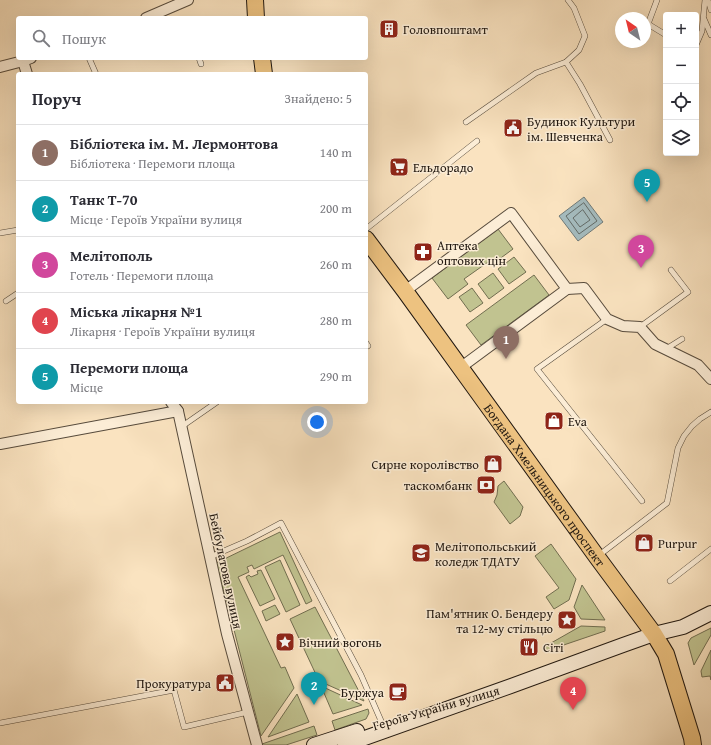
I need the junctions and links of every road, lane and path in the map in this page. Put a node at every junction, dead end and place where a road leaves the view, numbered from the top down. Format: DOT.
graph roads {
  1 [pos="188,0"];
  2 [pos="255,0"];
  3 [pos="568,0"];
  4 [pos="657,0"];
  5 [pos="707,0"];
  6 [pos="171,3"];
  7 [pos="711,10"];
  8 [pos="149,16"];
  9 [pos="256,16"];
  10 [pos="703,19"];
  11 [pos="663,33"];
  12 [pos="711,35"];
  13 [pos="699,38"];
  14 [pos="27,60"];
  15 [pos="90,60"];
  16 [pos="200,60"];
  17 [pos="262,60"];
  18 [pos="566,62"];
  19 [pos="201,64"];
  20 [pos="0,66"];
  21 [pos="27,72"];
  22 [pos="95,72"];
  23 [pos="264,72"];
  24 [pos="466,122"];
  25 [pos="610,140"];
  26 [pos="477,141"];
  27 [pos="368,227"];
  28 [pos="16,230"];
  29 [pos="0,233"];
  30 [pos="368,242"];
  31 [pos="671,270"];
  32 [pos="567,289"];
  33 [pos="405,291"];
  34 [pos="16,294"];
  35 [pos="6,301"];
  36 [pos="607,319"];
  37 [pos="640,327"];
  38 [pos="682,339"];
  39 [pos="666,350"];
  40 [pos="460,368"];
  41 [pos="711,380"];
  42 [pos="173,404"];
  43 [pos="214,404"];
  44 [pos="178,411"];
  45 [pos="711,412"];
  46 [pos="181,427"];
  47 [pos="0,444"];
  48 [pos="642,501"];
  49 [pos="711,549"];
  50 [pos="210,557"];
  51 [pos="597,557"];
  52 [pos="670,581"];
  53 [pos="711,613"];
  54 [pos="654,634"];
  55 [pos="511,686"];
  56 [pos="248,712"];
  57 [pos="0,723"];
  58 [pos="382,723"];
  59 [pos="257,745"];
  60 [pos="314,745"];
  61 [pos="345,745"];
  62 [pos="693,745"];
  1 -- 6 [label="street"];
  2 -- 9 [label="highway"];
  3 -- 18 [label="lane"];
  4 -- 11 [label="lane"];
  5 -- 7 [label="lane"];
  5 -- 10 [label="lane"];
  6 -- 8 [label="street"];
  10 -- 12 [label="lane"];
  10 -- 13 [label="lane"];
  14 -- 20 [label="street"];
  14 -- 21 [label="street"];
  15 -- 22 [label="lane"];
  16 -- 19 [label="lane"];
  17 -- 23 [label="highway"];
  18 -- 24 [label="lane"];
  18 -- 25 [label="lane"];
  26 -- 27 [label="lane"];
  28 -- 29 [label="lane"];
  30 -- 33 [label="highway, Богдана Хмельницького проспект"];
  31 -- 37 [label="lane"];
  32 -- 33 [label="street"];
  32 -- 36 [label="street"];
  32 -- 40 [label="street"];
  33 -- 40 [label="highway, Богдана Хмельницького проспект"];
  34 -- 35 [label="lane"];
  36 -- 37 [label="street"];
  36 -- 48 [label="lane"];
  37 -- 39 [label="street"];
  38 -- 39 [label="lane"];
  39 -- 41 [label="street"];
  40 -- 51 [label="highway, Богдана Хмельницького проспект"];
  42 -- 44 [label="street, Бейбулатова вулиця"];
  43 -- 46 [label="lane"];
  44 -- 46 [label="street, Бейбулатова вулиця"];
  44 -- 47 [label="street"];
  45 -- 51 [label="lane"];
  46 -- 50 [label="street, Бейбулатова вулиця"];
  49 -- 52 [label="lane"];
  50 -- 56 [label="street, Бейбулатова вулиця"];
  50 -- 58 [label="lane"];
  51 -- 54 [label="highway, Богдана Хмельницького проспект"];
  53 -- 54 [label="main road, Героїв України вулиця"];
  54 -- 55 [label="main road, Героїв України вулиця"];
  54 -- 62 [label="highway, Богдана Хмельницького проспект"];
  55 -- 58 [label="main road, Героїв України вулиця"];
  55 -- 61 [label="main road, Героїв України вулиця"];
  56 -- 57 [label="lane"];
  56 -- 59 [label="street, Бейбулатова вулиця"];
  58 -- 60 [label="main road, Героїв України вулиця"];
}
